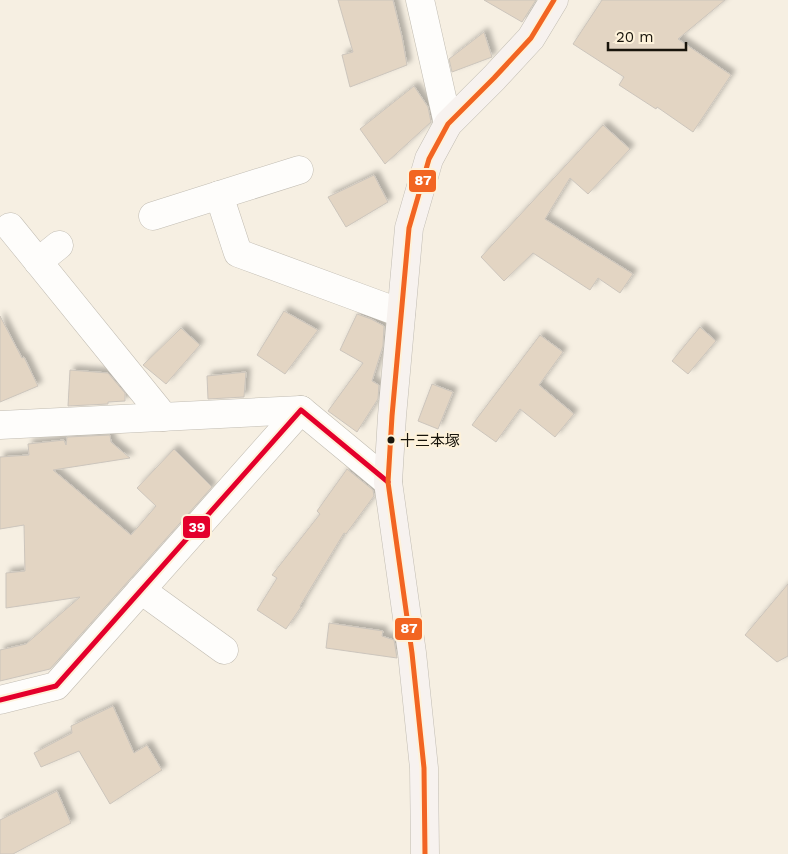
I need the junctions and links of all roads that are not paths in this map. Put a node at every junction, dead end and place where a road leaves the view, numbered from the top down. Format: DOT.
graph roads {
  1 [pos="420,0"];
  2 [pos="554,0"];
  3 [pos="448,124"];
  4 [pos="299,170"];
  5 [pos="219,196"];
  6 [pos="153,216"];
  7 [pos="10,227"];
  8 [pos="59,245"];
  9 [pos="38,262"];
  10 [pos="400,313"];
  11 [pos="301,410"];
  12 [pos="164,417"];
  13 [pos="0,425"];
  14 [pos="388,482"];
  15 [pos="141,590"];
  16 [pos="224,650"];
  17 [pos="0,700"];
  18 [pos="425,854"];
  1 -- 3 [label="street"];
  2 -- 3 [label="street"];
  3 -- 10 [label="street"];
  4 -- 5 [label="street"];
  5 -- 6 [label="street"];
  5 -- 10 [label="street"];
  7 -- 9 [label="street"];
  8 -- 9 [label="street"];
  9 -- 12 [label="street"];
  10 -- 14 [label="street"];
  11 -- 12 [label="street"];
  11 -- 14 [label="street"];
  11 -- 15 [label="street"];
  12 -- 13 [label="street"];
  14 -- 18 [label="street"];
  15 -- 16 [label="street"];
  15 -- 17 [label="street"];
}
